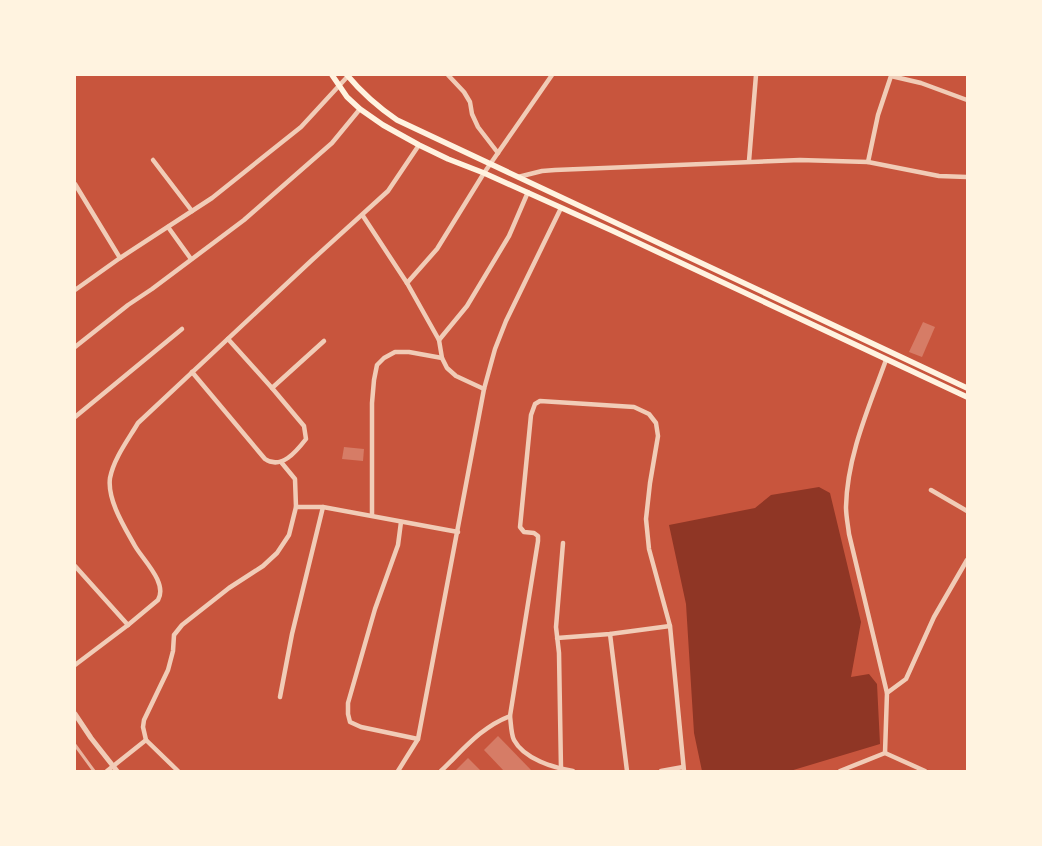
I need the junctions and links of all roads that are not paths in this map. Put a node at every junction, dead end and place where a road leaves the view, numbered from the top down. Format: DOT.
graph roads {
  1 [pos="332,75"];
  2 [pos="348,75"];
  3 [pos="448,75"];
  4 [pos="552,75"];
  5 [pos="756,75"];
  6 [pos="889,76"];
  7 [pos="340,85"];
  8 [pos="967,100"];
  9 [pos="360,109"];
  10 [pos="420,145"];
  11 [pos="498,153"];
  12 [pos="153,160"];
  13 [pos="749,161"];
  14 [pos="868,162"];
  15 [pos="490,165"];
  16 [pos="484,173"];
  17 [pos="516,177"];
  18 [pos="967,177"];
  19 [pos="75,184"];
  20 [pos="528,192"];
  21 [pos="562,208"];
  22 [pos="192,211"];
  23 [pos="362,216"];
  24 [pos="168,227"];
  25 [pos="120,258"];
  26 [pos="192,259"];
  27 [pos="407,283"];
  28 [pos="75,290"];
  29 [pos="182,329"];
  30 [pos="228,340"];
  31 [pos="439,340"];
  32 [pos="324,341"];
  33 [pos="75,347"];
  34 [pos="442,358"];
  35 [pos="886,360"];
  36 [pos="192,372"];
  37 [pos="272,388"];
  38 [pos="967,388"];
  39 [pos="484,389"];
  40 [pos="967,397"];
  41 [pos="75,417"];
  42 [pos="281,462"];
  43 [pos="931,490"];
  44 [pos="296,507"];
  45 [pos="323,507"];
  46 [pos="967,512"];
  47 [pos="372,515"];
  48 [pos="401,522"];
  49 [pos="458,532"];
  50 [pos="563,543"];
  51 [pos="967,560"];
  52 [pos="75,566"];
  53 [pos="128,625"];
  54 [pos="670,626"];
  55 [pos="610,634"];
  56 [pos="558,638"];
  57 [pos="75,665"];
  58 [pos="887,693"];
  59 [pos="280,697"];
  60 [pos="75,714"];
  61 [pos="510,716"];
  62 [pos="418,739"];
  63 [pos="146,740"];
  64 [pos="885,752"];
  65 [pos="116,769"];
  66 [pos="550,769"];
  67 [pos="562,769"];
  68 [pos="684,769"];
  69 [pos="445,770"];
  70 [pos="107,771"];
  71 [pos="178,771"];
  72 [pos="398,771"];
  73 [pos="573,771"];
  74 [pos="627,771"];
  75 [pos="661,771"];
  76 [pos="840,771"];
  77 [pos="925,771"];
  1 -- 7 [label="main road"];
  2 -- 7 [label="street"];
  2 -- 15 [label="main road"];
  3 -- 11 [label="street"];
  4 -- 11 [label="street"];
  5 -- 13 [label="street"];
  6 -- 8 [label="street"];
  6 -- 14 [label="street"];
  7 -- 9 [label="main road"];
  7 -- 22 [label="street"];
  9 -- 10 [label="main road"];
  9 -- 26 [label="street"];
  10 -- 16 [label="main road"];
  10 -- 23 [label="street"];
  11 -- 15 [label="street"];
  12 -- 22 [label="street"];
  13 -- 14 [label="street"];
  13 -- 17 [label="street"];
  14 -- 18 [label="street"];
  15 -- 16 [label="street"];
  15 -- 17 [label="main road"];
  16 -- 20 [label="main road"];
  16 -- 27 [label="street"];
  17 -- 38 [label="main road"];
  19 -- 25 [label="street"];
  20 -- 21 [label="main road"];
  20 -- 31 [label="street"];
  21 -- 35 [label="main road"];
  21 -- 39 [label="street"];
  22 -- 24 [label="street"];
  23 -- 27 [label="street"];
  23 -- 30 [label="street"];
  24 -- 25 [label="street"];
  24 -- 26 [label="street"];
  25 -- 28 [label="street"];
  26 -- 33 [label="street"];
  27 -- 31 [label="street"];
  29 -- 41 [label="street"];
  30 -- 36 [label="street"];
  30 -- 37 [label="street"];
  31 -- 34 [label="street"];
  32 -- 37 [label="street"];
  34 -- 39 [label="street"];
  34 -- 47 [label="street"];
  35 -- 40 [label="main road"];
  35 -- 58 [label="street"];
  36 -- 42 [label="street"];
  36 -- 53 [label="street"];
  37 -- 42 [label="street"];
  39 -- 49 [label="street"];
  42 -- 44 [label="street"];
  43 -- 46 [label="street"];
  44 -- 45 [label="street"];
  44 -- 63 [label="street"];
  45 -- 47 [label="street"];
  45 -- 59 [label="street"];
  47 -- 48 [label="street"];
  48 -- 49 [label="street"];
  48 -- 62 [label="street"];
  49 -- 62 [label="street"];
  50 -- 56 [label="street"];
  51 -- 58 [label="street"];
  52 -- 53 [label="street"];
  53 -- 57 [label="street"];
  54 -- 55 [label="street"];
  54 -- 61 [label="street"];
  54 -- 68 [label="street"];
  55 -- 56 [label="street"];
  55 -- 74 [label="street"];
  56 -- 67 [label="street"];
  58 -- 64 [label="street"];
  60 -- 65 [label="street"];
  61 -- 66 [label="street"];
  61 -- 69 [label="street"];
  62 -- 72 [label="street"];
  63 -- 65 [label="street"];
  63 -- 71 [label="street"];
  64 -- 76 [label="street"];
  64 -- 77 [label="street"];
  65 -- 70 [label="street"];
  66 -- 67 [label="street"];
  67 -- 73 [label="street"];
  68 -- 75 [label="street"];
}
